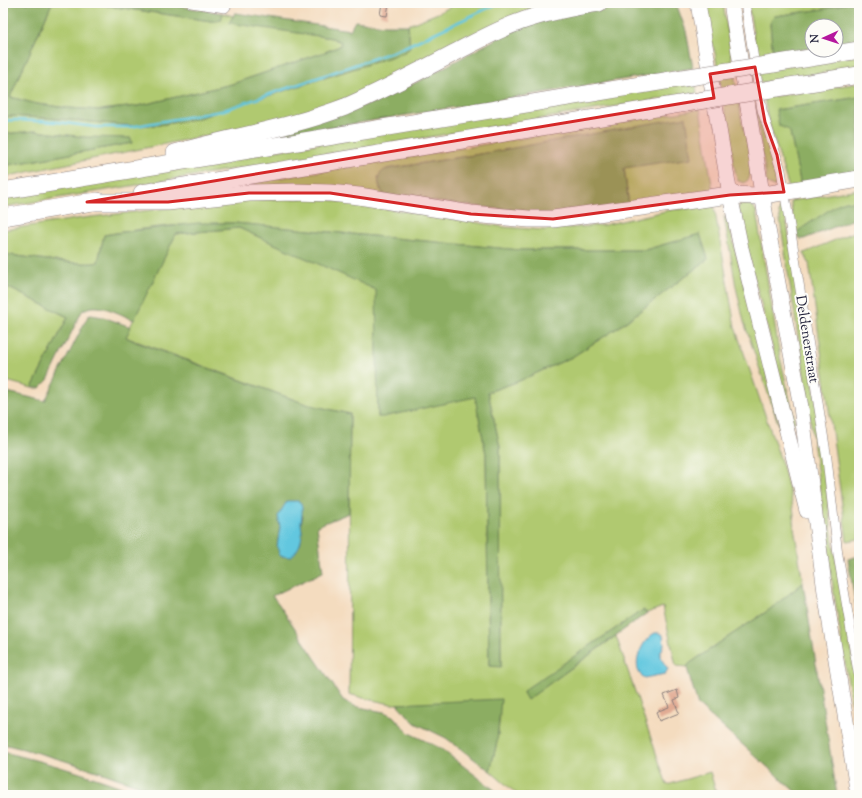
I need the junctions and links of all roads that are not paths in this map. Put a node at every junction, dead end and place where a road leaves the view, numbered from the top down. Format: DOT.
graph roads {
  1 [pos="191,3"];
  2 [pos="229,3"];
  3 [pos="598,3"];
  4 [pos="698,3"];
  5 [pos="731,3"];
  6 [pos="745,3"];
  7 [pos="859,50"];
  8 [pos="859,75"];
  9 [pos="95,176"];
  10 [pos="859,179"];
  11 [pos="3,191"];
  12 [pos="784,192"];
  13 [pos="730,195"];
  14 [pos="762,195"];
  15 [pos="87,202"];
  16 [pos="3,217"];
  17 [pos="825,592"];
  18 [pos="859,678"];
  19 [pos="858,795"];
  1 -- 2 [label="street"];
  3 -- 9 [label="highway"];
  4 -- 13 [label="main road, Deldenerstraat"];
  5 -- 14 [label="main road, Deldenerstraat"];
  6 -- 12 [label="street, Deldenerstraat"];
  7 -- 9 [label="highway, bridge"];
  8 -- 15 [label="highway, bridge"];
  9 -- 11 [label="highway"];
  10 -- 12 [label="highway"];
  12 -- 14 [label="highway"];
  12 -- 18 [label="street, Deldenerstraat"];
  13 -- 14 [label="highway"];
  13 -- 15 [label="highway"];
  13 -- 17 [label="main road, Deldenerstraat"];
  14 -- 17 [label="main road, Deldenerstraat"];
  15 -- 16 [label="highway"];
  17 -- 19 [label="main road, Deldenerstraat"];
}
